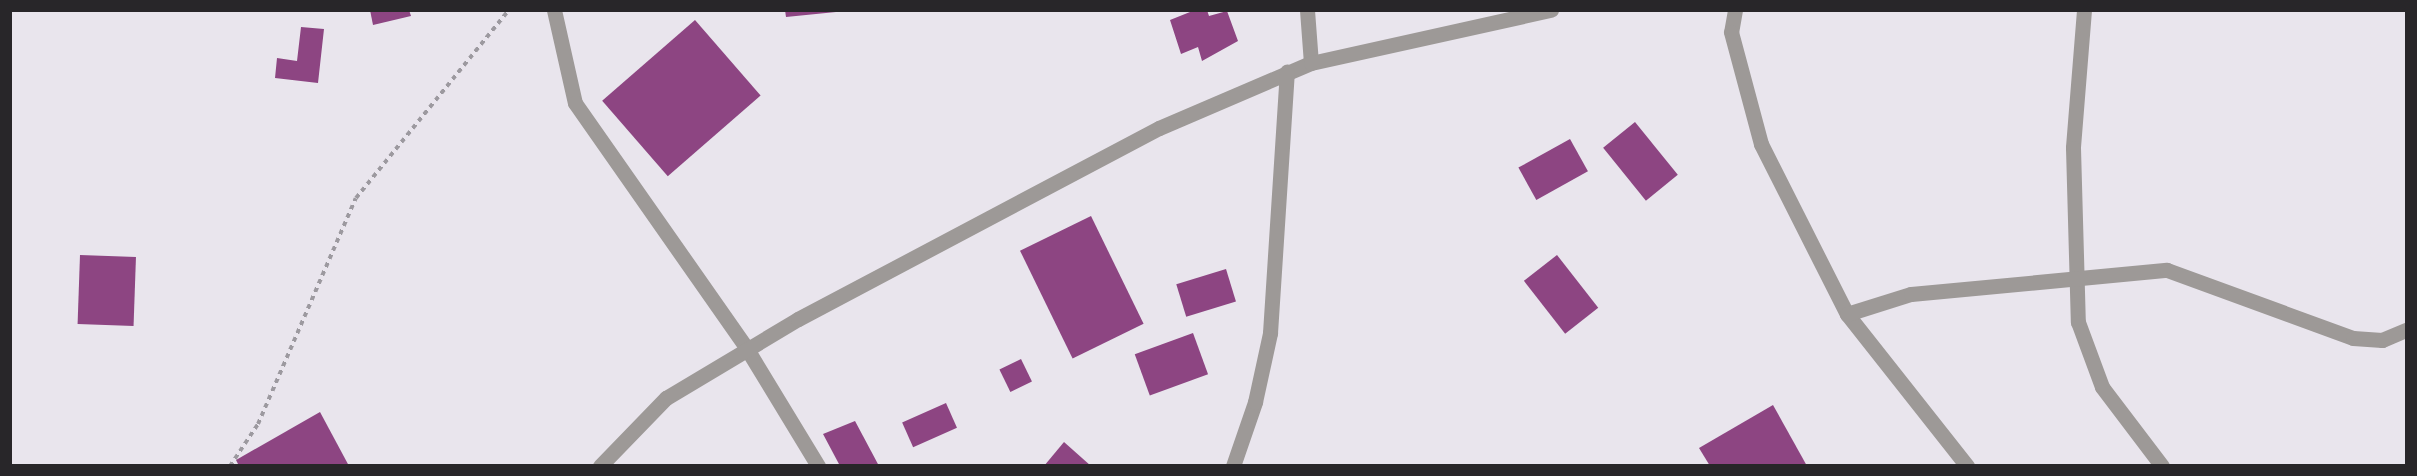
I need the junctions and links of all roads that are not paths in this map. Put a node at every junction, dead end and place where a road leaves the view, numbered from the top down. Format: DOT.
graph roads {
  1 [pos="554,10"];
  2 [pos="1307,10"];
  3 [pos="1551,10"];
  4 [pos="1735,10"];
  5 [pos="2084,10"];
  6 [pos="1500,14"];
  7 [pos="1311,63"];
  8 [pos="1287,72"];
  9 [pos="2075,276"];
  10 [pos="1846,314"];
  11 [pos="2406,330"];
  12 [pos="747,349"];
  13 [pos="1961,463"];
  14 [pos="600,465"];
  15 [pos="818,465"];
  16 [pos="1233,465"];
  17 [pos="2162,465"];
  1 -- 12 [label="street"];
  2 -- 7 [label="street"];
  3 -- 6 [label="street"];
  4 -- 10 [label="street"];
  5 -- 9 [label="street"];
  6 -- 7 [label="street"];
  7 -- 8 [label="street"];
  8 -- 12 [label="street"];
  8 -- 16 [label="street"];
  9 -- 10 [label="street"];
  9 -- 11 [label="street"];
  9 -- 17 [label="street"];
  10 -- 13 [label="street"];
  12 -- 14 [label="street"];
  12 -- 15 [label="street"];
}
